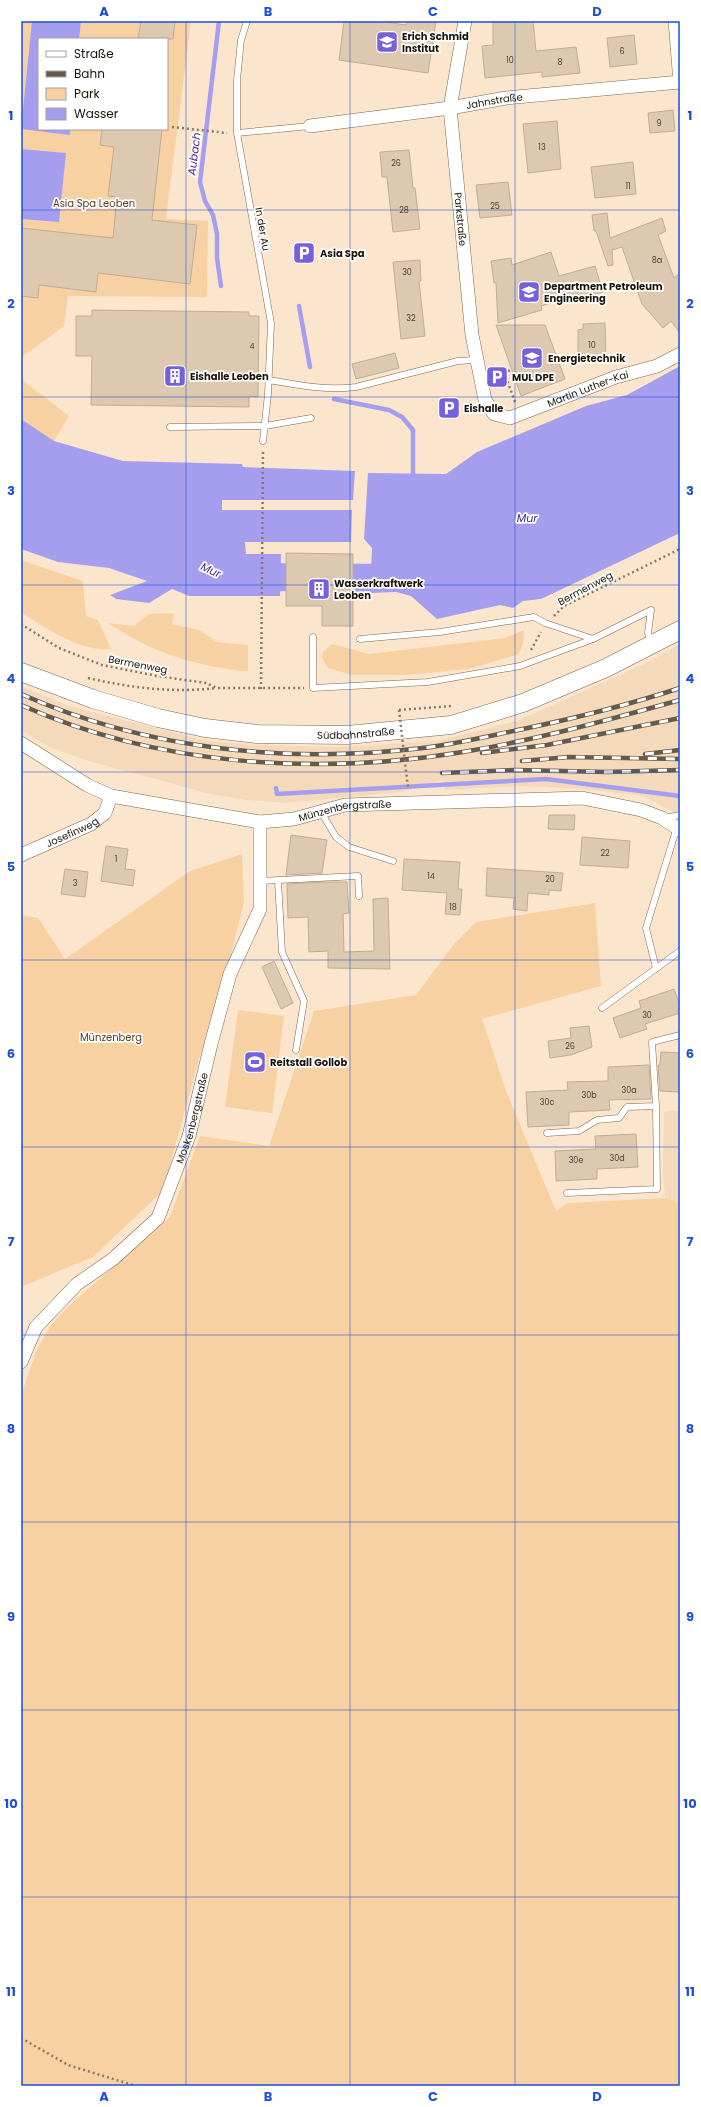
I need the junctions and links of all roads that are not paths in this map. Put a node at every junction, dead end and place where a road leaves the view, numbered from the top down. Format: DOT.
graph roads {
  1 [pos="247,21"];
  2 [pos="464,21"];
  3 [pos="675,21"];
  4 [pos="680,82"];
  5 [pos="450,108"];
  6 [pos="310,126"];
  7 [pos="237,133"];
  8 [pos="680,354"];
  9 [pos="475,360"];
  10 [pos="269,380"];
  11 [pos="494,414"];
  12 [pos="311,418"];
  13 [pos="265,426"];
  14 [pos="170,427"];
  15 [pos="263,441"];
  16 [pos="680,630"];
  17 [pos="313,637"];
  18 [pos="360,639"];
  19 [pos="593,639"];
  20 [pos="651,646"];
  21 [pos="21,672"];
  22 [pos="21,743"];
  23 [pos="111,796"];
  24 [pos="321,812"];
  25 [pos="260,822"];
  26 [pos="679,824"];
  27 [pos="21,855"];
  28 [pos="393,861"];
  29 [pos="278,880"];
  30 [pos="260,881"];
  31 [pos="359,896"];
  32 [pos="680,951"];
  33 [pos="656,968"];
  34 [pos="602,1008"];
  35 [pos="680,1035"];
  36 [pos="296,1050"];
  37 [pos="656,1106"];
  38 [pos="547,1133"];
  39 [pos="567,1193"];
  40 [pos="21,1362"];
  1 -- 7 [label="lane, In der Au"];
  2 -- 5 [label="street, Parkstraße"];
  3 -- 4 [label="street"];
  4 -- 5 [label="street, Jahnstraße"];
  5 -- 6 [label="street, Jahnstraße"];
  5 -- 9 [label="street, Parkstraße"];
  6 -- 7 [label="lane"];
  7 -- 10 [label="lane, In der Au"];
  8 -- 11 [label="street, Martin Luther-Kai"];
  9 -- 10 [label="lane"];
  9 -- 11 [label="street, Parkstraße"];
  10 -- 13 [label="lane, In der Au"];
  12 -- 13 [label="lane"];
  13 -- 14 [label="lane"];
  13 -- 15 [label="lane, In der Au"];
  16 -- 20 [label="main road, Südbahnstraße"];
  17 -- 19 [label="lane"];
  18 -- 19 [label="lane"];
  19 -- 20 [label="lane"];
  20 -- 21 [label="main road, Südbahnstraße"];
  22 -- 23 [label="street, Münzenbergstraße"];
  23 -- 25 [label="street, Münzenbergstraße"];
  23 -- 27 [label="street, Josefinweg"];
  24 -- 25 [label="street, Münzenbergstraße"];
  24 -- 26 [label="street, Münzenbergstraße"];
  24 -- 28 [label="lane"];
  25 -- 30 [label="street, Moskenbergstraße"];
  26 -- 33 [label="lane"];
  29 -- 30 [label="lane"];
  29 -- 31 [label="lane"];
  29 -- 36 [label="lane"];
  30 -- 40 [label="street, Moskenbergstraße"];
  32 -- 33 [label="lane"];
  33 -- 34 [label="lane"];
  35 -- 37 [label="lane"];
  37 -- 38 [label="lane"];
  37 -- 39 [label="lane"];
}
